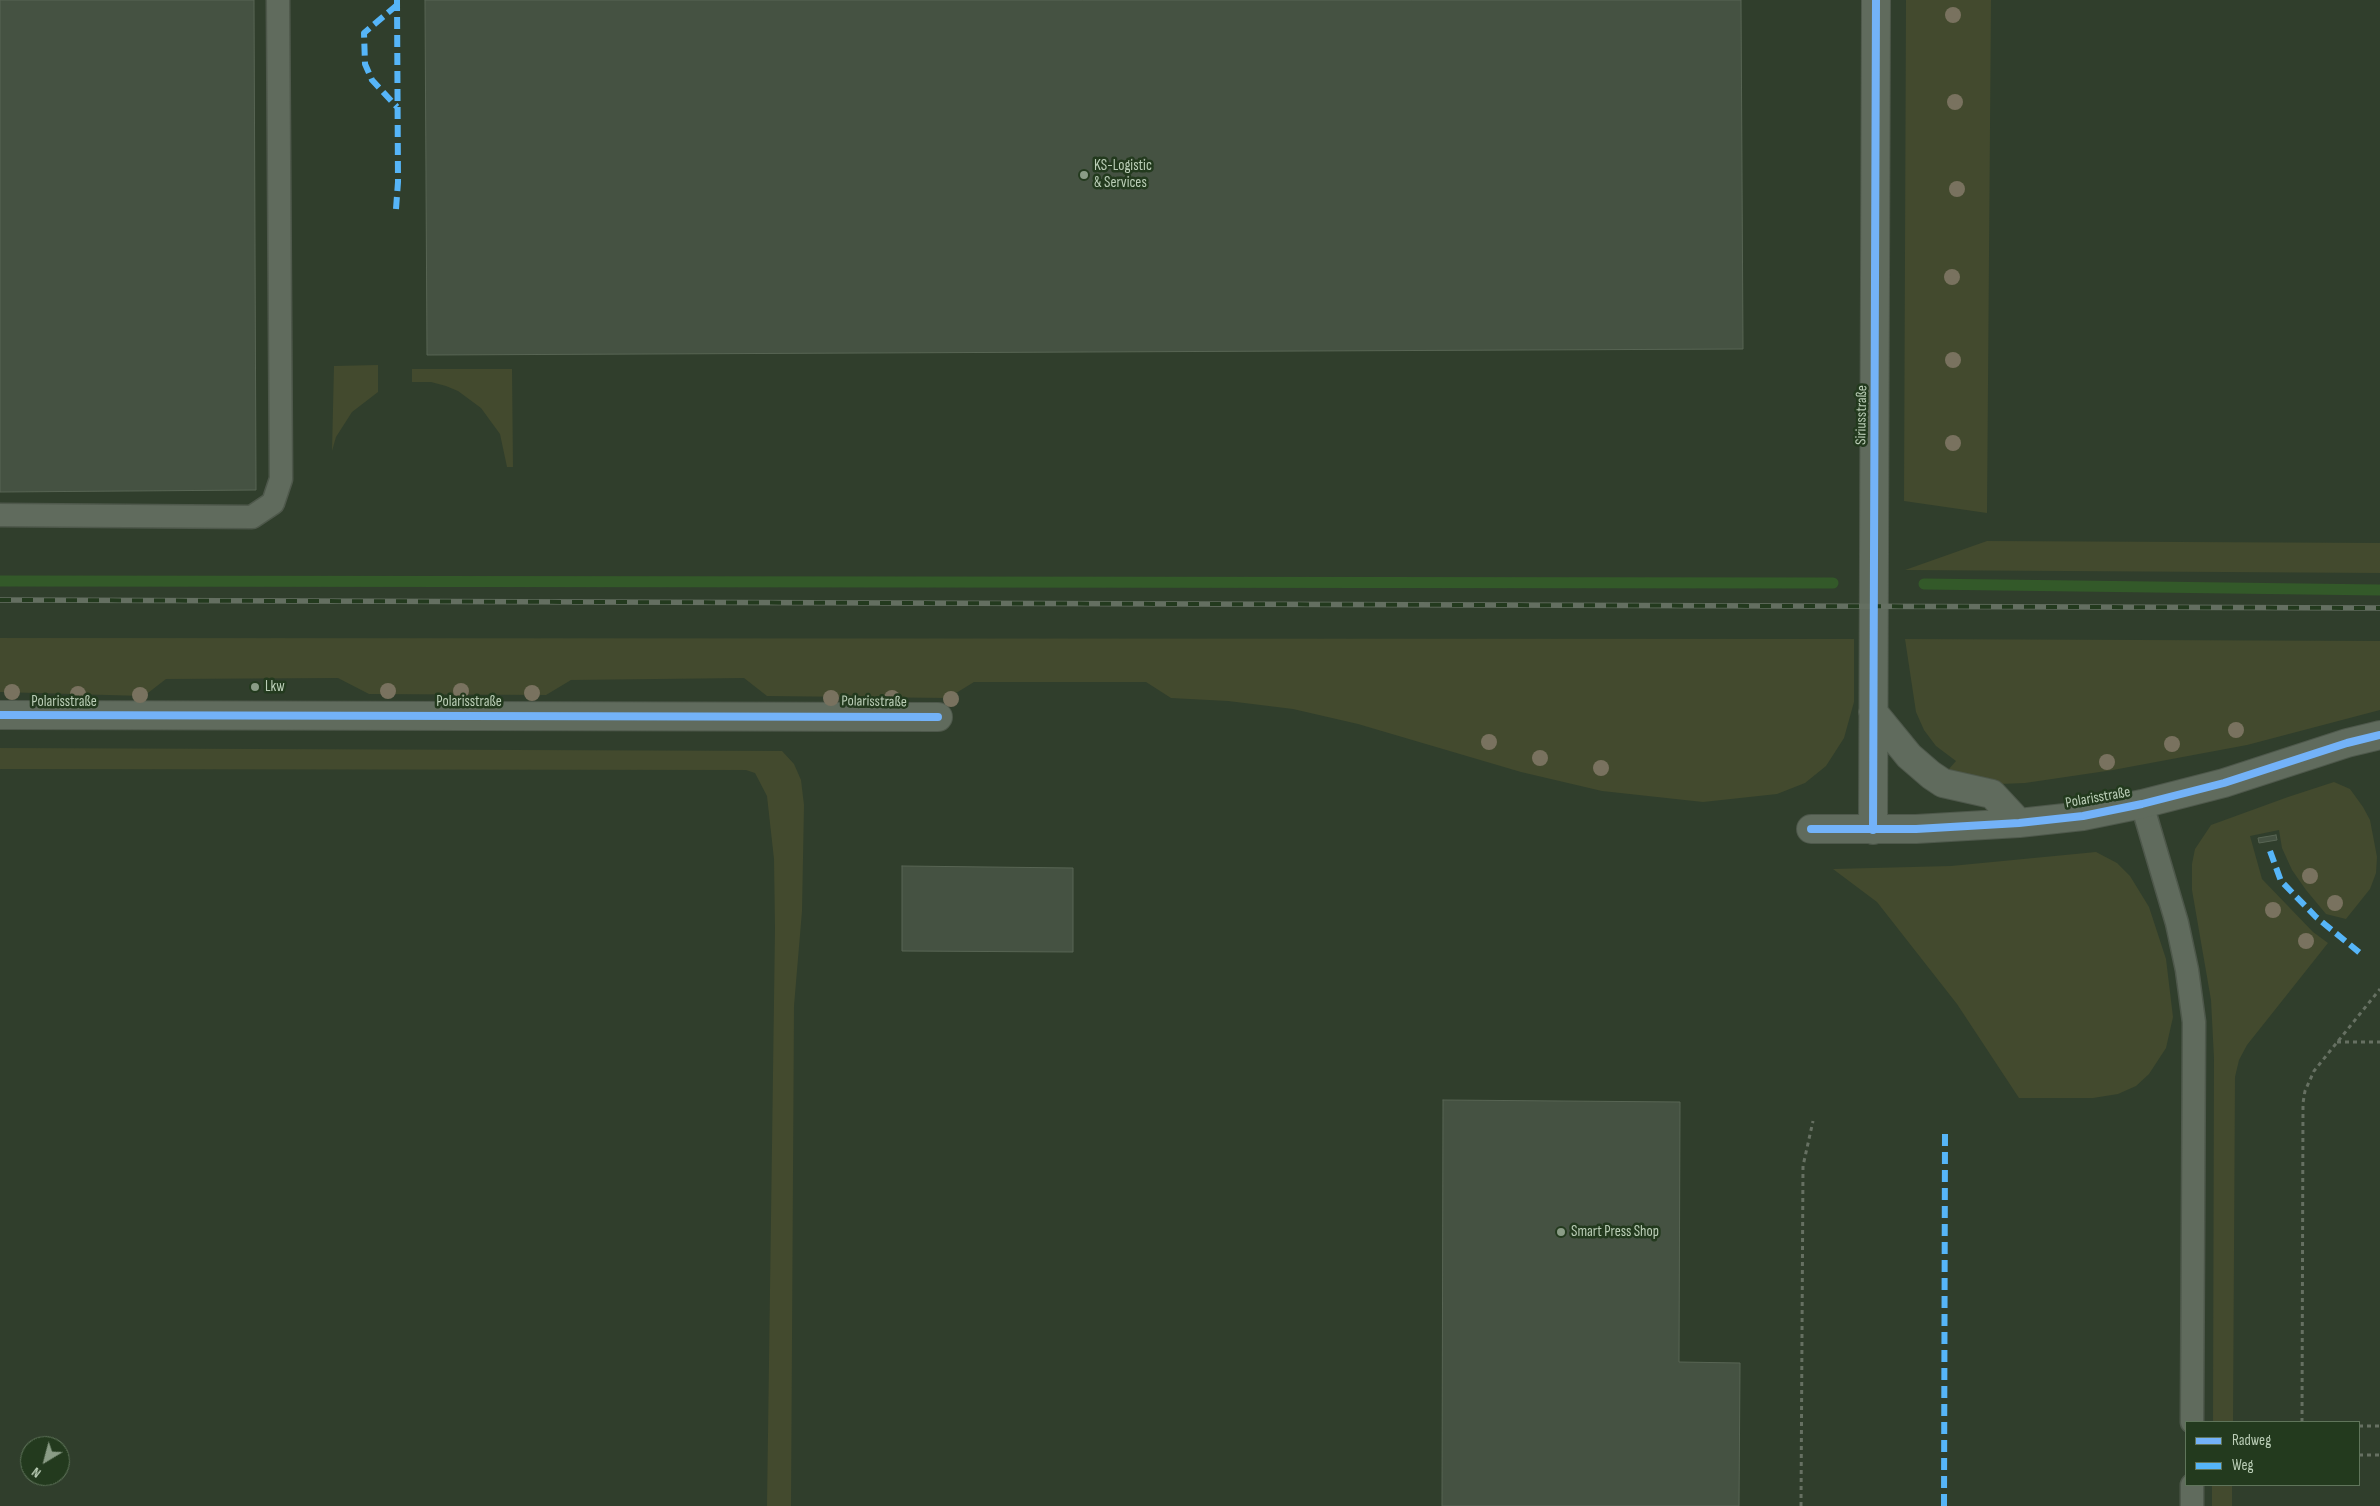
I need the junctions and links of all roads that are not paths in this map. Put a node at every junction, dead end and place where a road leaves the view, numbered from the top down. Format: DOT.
graph roads {
  1 [pos="278,0"];
  2 [pos="1876,0"];
  3 [pos="0,515"];
  4 [pos="1873,712"];
  5 [pos="0,715"];
  6 [pos="938,717"];
  7 [pos="2380,735"];
  8 [pos="2142,804"];
  9 [pos="2019,823"];
  10 [pos="1811,829"];
  11 [pos="1873,830"];
  12 [pos="2192,1421"];
  13 [pos="2192,1486"];
  14 [pos="2192,1506"];
  1 -- 3 [label="lane"];
  2 -- 4 [label="street, Siriusstraße"];
  4 -- 9 [label="street"];
  4 -- 11 [label="street, Siriusstraße"];
  5 -- 6 [label="street, Polarisstraße"];
  7 -- 8 [label="street, Polarisstraße"];
  8 -- 9 [label="street, Polarisstraße"];
  8 -- 12 [label="lane"];
  9 -- 11 [label="street, Polarisstraße"];
  10 -- 11 [label="street, Polarisstraße"];
  13 -- 14 [label="lane"];
}
